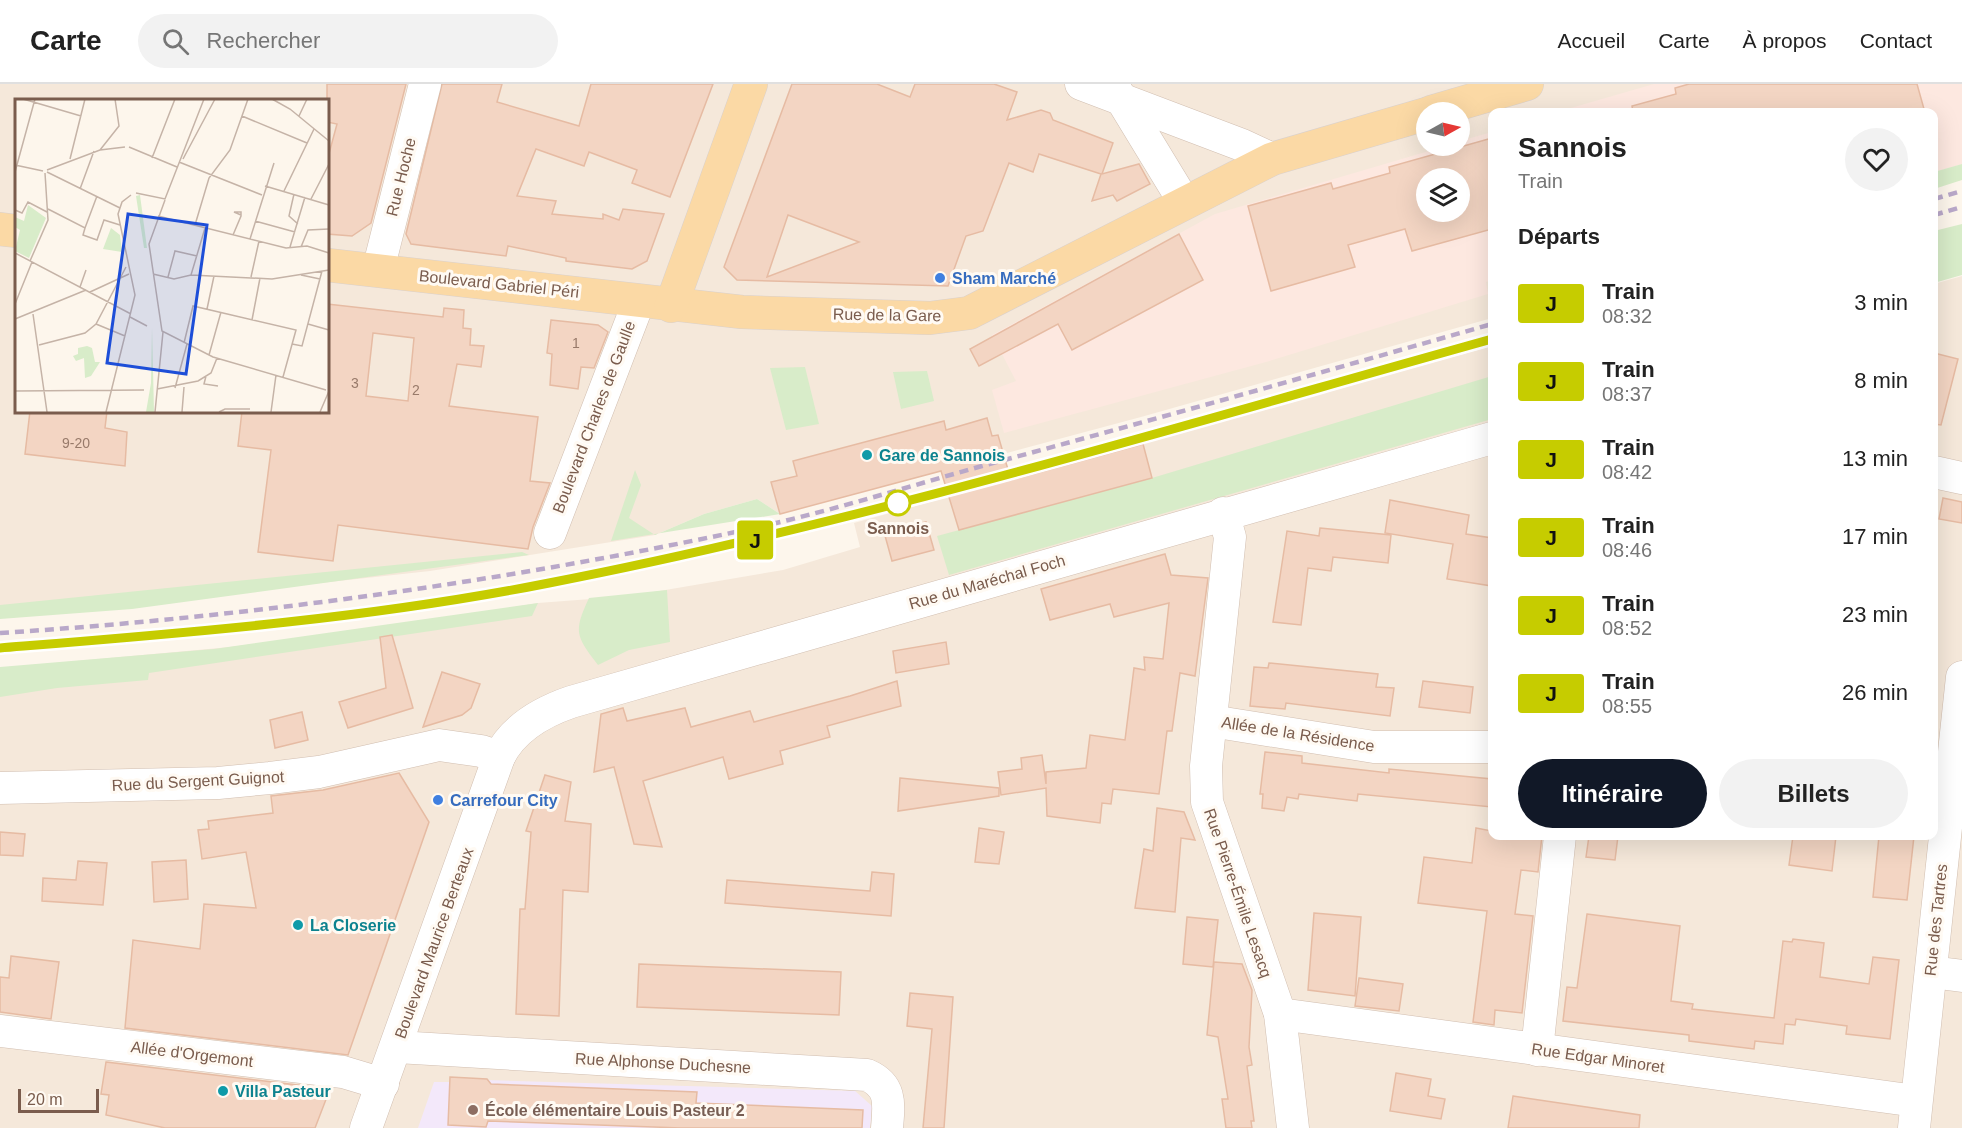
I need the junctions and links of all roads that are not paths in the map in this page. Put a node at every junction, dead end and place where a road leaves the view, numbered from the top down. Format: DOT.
graph roads {
  1 [pos="425,84"];
  2 [pos="751,84"];
  3 [pos="1081,84"];
  4 [pos="1527,84"];
  5 [pos="1116,91"];
  6 [pos="1465,102"];
  7 [pos="1416,117"];
  8 [pos="1272,159"];
  9 [pos="1184,202"];
  10 [pos="0,229"];
  11 [pos="15,231"];
  12 [pos="328,264"];
  13 [pos="378,270"];
  14 [pos="639,301"];
  15 [pos="671,306"];
  16 [pos="1488,439"];
  17 [pos="1938,473"];
  18 [pos="1962,478"];
  19 [pos="1223,513"];
  20 [pos="550,533"];
  21 [pos="1962,677"];
  22 [pos="1211,721"];
  23 [pos="1488,747"];
  24 [pos="499,757"];
  25 [pos="0,788"];
  26 [pos="1560,840"];
  27 [pos="1931,972"];
  28 [pos="1962,976"];
  29 [pos="1280,1014"];
  30 [pos="0,1031"];
  31 [pos="397,1047"];
  32 [pos="1537,1050"];
  33 [pos="383,1084"];
  34 [pos="1915,1114"];
  35 [pos="366,1128"];
  36 [pos="887,1128"];
  37 [pos="1293,1128"];
  1 -- 13 [label="street, Rue Hoche"];
  2 -- 15 [label="main road"];
  3 -- 5 [label="street"];
  4 -- 6 [label="main road"];
  5 -- 8 [label="street"];
  5 -- 9 [label="street"];
  7 -- 8 [label="main road, Rue de la Gare"];
  8 -- 9 [label="main road, Rue de la Gare"];
  9 -- 15 [label="main road, Rue de la Gare"];
  10 -- 11 [label="main road"];
  12 -- 13 [label="main road, Boulevard Gabriel Péri"];
  13 -- 14 [label="main road, Boulevard Gabriel Péri"];
  14 -- 15 [label="main road, Boulevard Gabriel Péri"];
  14 -- 20 [label="street, Boulevard Charles de Gaulle"];
  16 -- 19 [label="street, Rue du Maréchal Foch"];
  17 -- 18 [label="street"];
  19 -- 22 [label="street, Rue Pierre-Émile Lesacq"];
  19 -- 24 [label="street, Rue du Maréchal Foch"];
  21 -- 27 [label="street, Rue des Tartres"];
  22 -- 23 [label="street, Allée de la Résidence"];
  22 -- 29 [label="street, Rue Pierre-Émile Lesacq"];
  24 -- 25 [label="street, Rue du Sergent Guignot"];
  24 -- 31 [label="street, Boulevard Maurice Berteaux"];
  26 -- 32 [label="street"];
  27 -- 28 [label="street"];
  27 -- 34 [label="street, Rue des Tartres"];
  29 -- 32 [label="street, Rue Edgar Minoret"];
  29 -- 37 [label="street, Rue Pierre-Émile Lesacq"];
  30 -- 33 [label="street, Allée d'Orgemont"];
  31 -- 33 [label="street, Boulevard Maurice Berteaux"];
  31 -- 36 [label="street, Rue Alphonse Duchesne"];
  32 -- 34 [label="street, Rue Edgar Minoret"];
  33 -- 35 [label="street, Boulevard Maurice Berteaux"];
}
